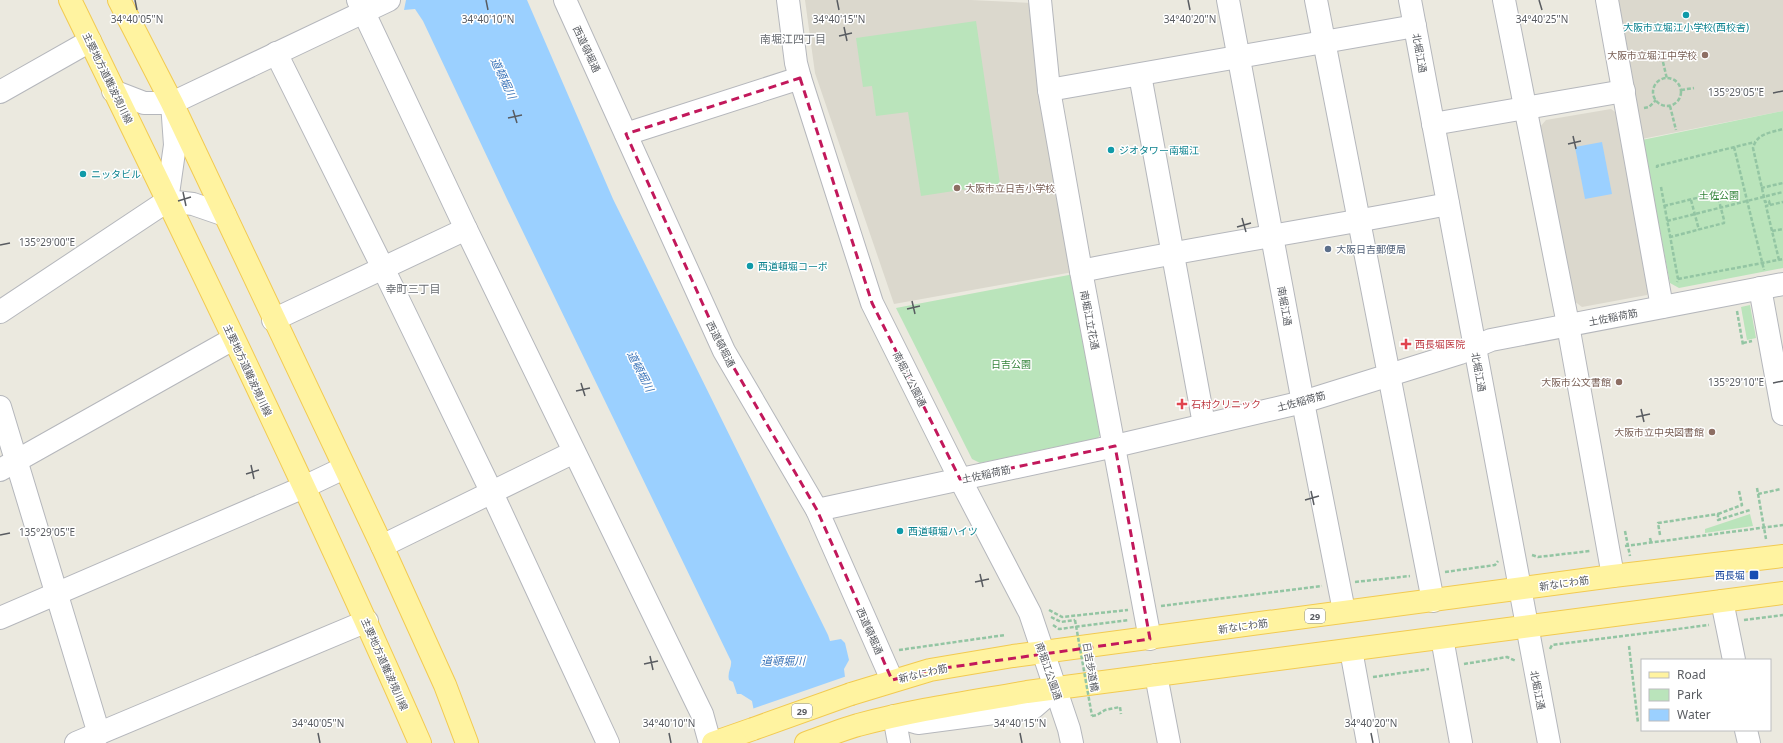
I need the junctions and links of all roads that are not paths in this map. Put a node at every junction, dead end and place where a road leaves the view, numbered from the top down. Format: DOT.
graph roads {
  1 [pos="70,0"];
  2 [pos="119,0"];
  3 [pos="389,0"];
  4 [pos="565,0"];
  5 [pos="788,0"];
  6 [pos="1040,0"];
  7 [pos="1228,0"];
  8 [pos="1316,0"];
  9 [pos="1410,0"];
  10 [pos="1504,0"];
  11 [pos="1607,0"];
  12 [pos="361,6"];
  13 [pos="1415,26"];
  14 [pos="90,42"];
  15 [pos="1325,42"];
  16 [pos="276,53"];
  17 [pos="1240,57"];
  18 [pos="1140,74"];
  19 [pos="800,78"];
  20 [pos="1049,90"];
  21 [pos="113,91"];
  22 [pos="1624,91"];
  23 [pos="0,92"];
  24 [pos="172,103"];
  25 [pos="1527,109"];
  26 [pos="1433,124"];
  27 [pos="626,134"];
  28 [pos="167,201"];
  29 [pos="1448,204"];
  30 [pos="225,214"];
  31 [pos="1359,221"];
  32 [pos="466,229"];
  33 [pos="1272,236"];
  34 [pos="1173,252"];
  35 [pos="383,268"];
  36 [pos="1081,271"];
  37 [pos="1770,283"];
  38 [pos="1662,307"];
  39 [pos="0,312"];
  40 [pos="273,320"];
  41 [pos="1568,325"];
  42 [pos="233,339"];
  43 [pos="1475,347"];
  44 [pos="1389,374"];
  45 [pos="1303,402"];
  46 [pos="0,407"];
  47 [pos="1783,414"];
  48 [pos="1204,424"];
  49 [pos="1115,446"];
  50 [pos="574,452"];
  51 [pos="9,466"];
  52 [pos="344,468"];
  53 [pos="960,479"];
  54 [pos="304,487"];
  55 [pos="492,493"];
  56 [pos="817,510"];
  57 [pos="382,546"];
  58 [pos="1783,556"];
  59 [pos="1613,576"];
  60 [pos="1520,590"];
  61 [pos="56,593"];
  62 [pos="1783,593"];
  63 [pos="1432,600"];
  64 [pos="1722,601"];
  65 [pos="1344,612"];
  66 [pos="0,618"];
  67 [pos="367,621"];
  68 [pos="1526,626"];
  69 [pos="1442,638"];
  70 [pos="1150,639"];
  71 [pos="1351,650"];
  72 [pos="1043,652"];
  73 [pos="1734,659"];
  74 [pos="1156,675"];
  75 [pos="892,680"];
  76 [pos="1055,688"];
  77 [pos="894,716"];
  78 [pos="1746,731"];
  79 [pos="99,734"];
  80 [pos="76,743"];
  81 [pos="420,743"];
  82 [pos="467,743"];
  83 [pos="608,743"];
  84 [pos="710,743"];
  85 [pos="714,743"];
  86 [pos="806,743"];
  87 [pos="899,743"];
  88 [pos="1072,743"];
  89 [pos="1169,743"];
  90 [pos="1368,743"];
  91 [pos="1461,743"];
  92 [pos="1549,743"];
  93 [pos="1749,743"];
  1 -- 14 [label="main road, 主要地方道難波境川線"];
  2 -- 24 [label="main road"];
  3 -- 12 [label="street"];
  4 -- 27 [label="street, 西道頓堀通"];
  5 -- 19 [label="street, 南堀江公園通"];
  6 -- 20 [label="street, 南堀江立花通"];
  7 -- 17 [label="street, 南堀江通"];
  8 -- 15 [label="street"];
  9 -- 13 [label="street, 北堀江通"];
  10 -- 25 [label="street"];
  11 -- 22 [label="street"];
  12 -- 16 [label="street"];
  12 -- 32 [label="street"];
  13 -- 15 [label="street"];
  13 -- 26 [label="street, 北堀江通"];
  14 -- 21 [label="main road, 主要地方道難波境川線"];
  14 -- 23 [label="street"];
  15 -- 17 [label="street"];
  15 -- 31 [label="street"];
  16 -- 24 [label="street"];
  16 -- 35 [label="street"];
  17 -- 18 [label="street"];
  17 -- 33 [label="street, 南堀江通"];
  18 -- 20 [label="street"];
  18 -- 34 [label="street"];
  19 -- 27 [label="street"];
  19 -- 53 [label="street, 南堀江公園通"];
  20 -- 36 [label="street, 南堀江立花通"];
  21 -- 24 [label="street"];
  21 -- 28 [label="main road, 主要地方道難波境川線"];
  22 -- 25 [label="street"];
  22 -- 38 [label="street"];
  24 -- 28 [label="street"];
  24 -- 30 [label="main road"];
  25 -- 26 [label="street"];
  25 -- 41 [label="street"];
  26 -- 29 [label="street, 北堀江通"];
  27 -- 56 [label="street, 西道頓堀通"];
  28 -- 30 [label="street"];
  28 -- 39 [label="street"];
  28 -- 42 [label="main road, 主要地方道難波境川線"];
  29 -- 31 [label="street"];
  29 -- 43 [label="street, 北堀江通"];
  30 -- 40 [label="main road"];
  31 -- 33 [label="street"];
  31 -- 44 [label="street"];
  32 -- 35 [label="street"];
  32 -- 50 [label="street"];
  33 -- 34 [label="street"];
  33 -- 45 [label="street, 南堀江通"];
  34 -- 36 [label="street"];
  34 -- 48 [label="street"];
  35 -- 40 [label="street"];
  35 -- 55 [label="street"];
  36 -- 49 [label="street, 南堀江立花通"];
  37 -- 38 [label="street, 土佐稲荷筋"];
  37 -- 47 [label="street"];
  38 -- 41 [label="street, 土佐稲荷筋"];
  40 -- 52 [label="main road"];
  41 -- 43 [label="street, 土佐稲荷筋"];
  41 -- 59 [label="street"];
  42 -- 51 [label="street"];
  42 -- 54 [label="main road, 主要地方道難波境川線"];
  43 -- 44 [label="street, 土佐稲荷筋"];
  43 -- 60 [label="street, 北堀江通"];
  44 -- 45 [label="street, 土佐稲荷筋"];
  44 -- 63 [label="street"];
  45 -- 48 [label="street, 土佐稲荷筋"];
  45 -- 65 [label="street, 南堀江通"];
  46 -- 51 [label="street"];
  48 -- 49 [label="street, 土佐稲荷筋"];
  49 -- 53 [label="street, 土佐稲荷筋"];
  49 -- 70 [label="street, 南堀江立花通"];
  50 -- 55 [label="street"];
  50 -- 84 [label="street"];
  51 -- 61 [label="street"];
  52 -- 54 [label="street"];
  52 -- 57 [label="main road"];
  53 -- 56 [label="street, 土佐稲荷筋"];
  53 -- 72 [label="street, 南堀江公園通"];
  54 -- 61 [label="street"];
  54 -- 67 [label="main road, 主要地方道難波境川線"];
  55 -- 57 [label="street"];
  55 -- 83 [label="street"];
  56 -- 75 [label="street, 西道頓堀通"];
  57 -- 82 [label="main road"];
  58 -- 59 [label="main road, 新なにわ筋 / 29"];
  59 -- 60 [label="main road, 新なにわ筋 / 29"];
  60 -- 63 [label="main road, 新なにわ筋 / 29"];
  60 -- 68 [label="street, 北堀江通"];
  61 -- 66 [label="street"];
  61 -- 79 [label="street"];
  62 -- 64 [label="main road"];
  63 -- 65 [label="main road, 新なにわ筋 / 29"];
  64 -- 68 [label="main road"];
  64 -- 73 [label="street"];
  65 -- 70 [label="main road, 新なにわ筋 / 29"];
  67 -- 79 [label="street"];
  67 -- 81 [label="main road, 主要地方道難波境川線"];
  68 -- 69 [label="main road"];
  68 -- 92 [label="street, 北堀江通"];
  69 -- 71 [label="main road"];
  69 -- 91 [label="street"];
  70 -- 72 [label="main road, 新なにわ筋 / 29"];
  71 -- 74 [label="main road"];
  71 -- 90 [label="street"];
  72 -- 75 [label="main road, 新なにわ筋 / 29"];
  72 -- 76 [label="street, 南堀江公園通"];
  74 -- 76 [label="main road"];
  74 -- 89 [label="street"];
  75 -- 85 [label="main road, 新なにわ筋 / 29, bridge"];
  76 -- 77 [label="main road"];
  76 -- 88 [label="street, 南堀江公園通"];
  77 -- 86 [label="main road"];
  77 -- 87 [label="street"];
  78 -- 93 [label="street"];
  79 -- 80 [label="street"];
}
